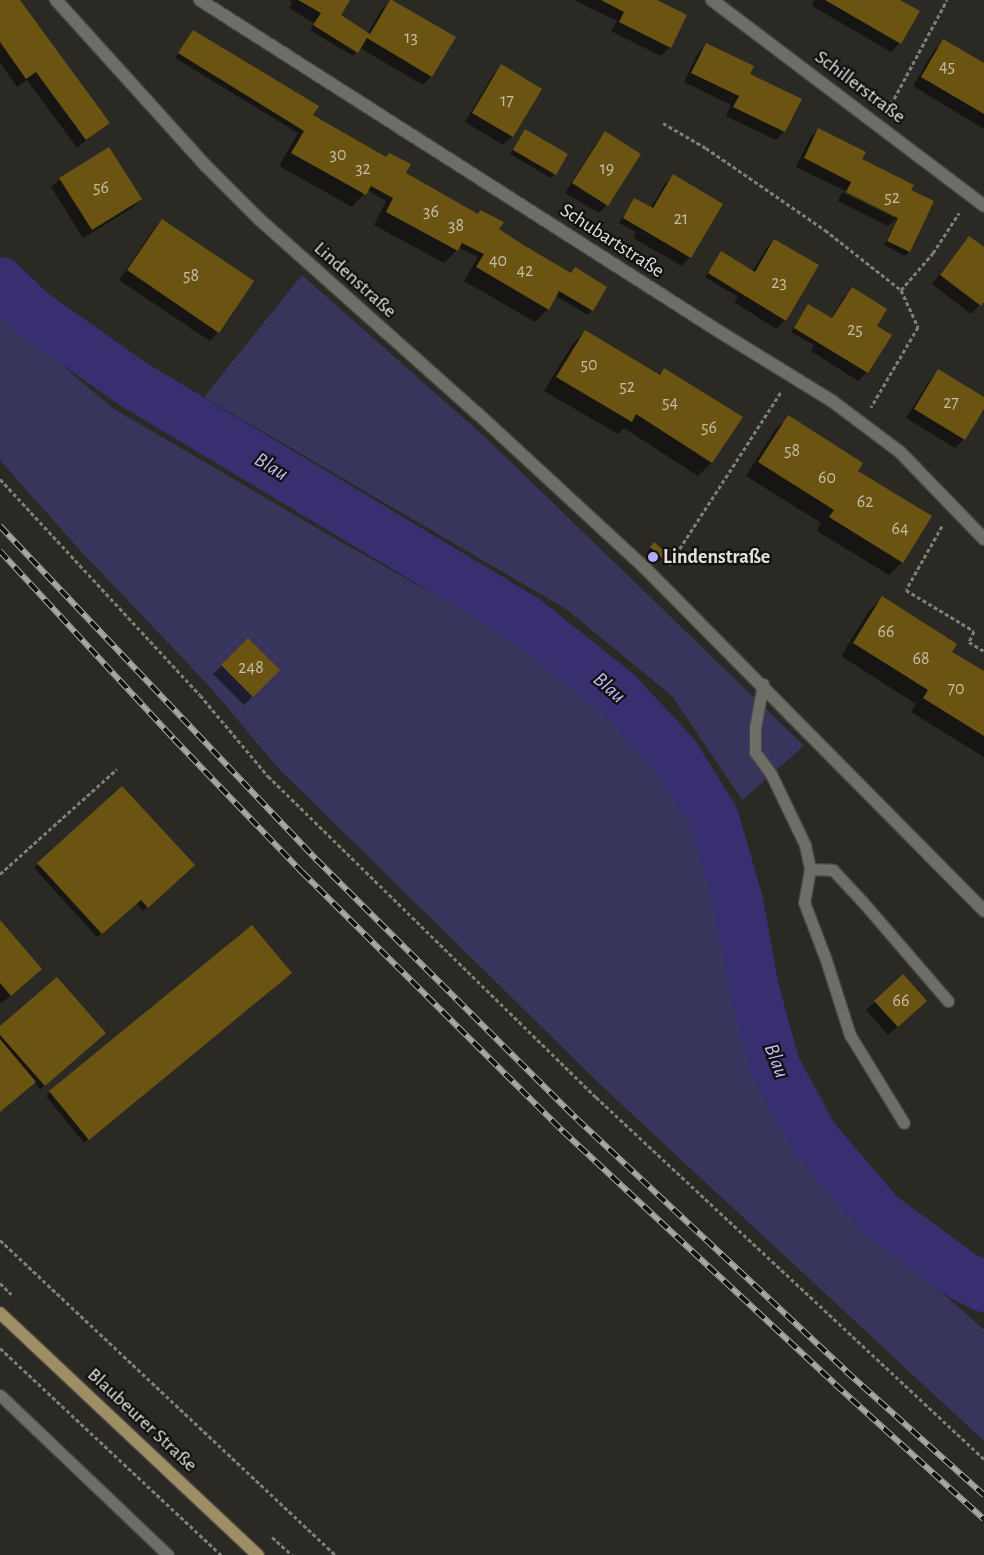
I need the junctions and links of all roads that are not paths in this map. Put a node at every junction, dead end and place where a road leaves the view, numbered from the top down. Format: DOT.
graph roads {
  1 [pos="56,0"];
  2 [pos="200,0"];
  3 [pos="712,0"];
  4 [pos="984,206"];
  5 [pos="984,539"];
  6 [pos="763,684"];
  7 [pos="810,869"];
  8 [pos="984,911"];
  9 [pos="948,1002"];
  10 [pos="904,1123"];
  11 [pos="0,1313"];
  12 [pos="0,1395"];
  13 [pos="168,1555"];
  14 [pos="258,1555"];
  1 -- 6 [label="street, Lindenstraße"];
  2 -- 5 [label="street, Schubartstraße"];
  3 -- 4 [label="street, Schillerstraße"];
  6 -- 7 [label="lane"];
  6 -- 8 [label="street, Lindenstraße"];
  7 -- 9 [label="lane"];
  7 -- 10 [label="lane"];
  11 -- 14 [label="main road, Blaubeurer Straße"];
  12 -- 13 [label="lane"];
}
